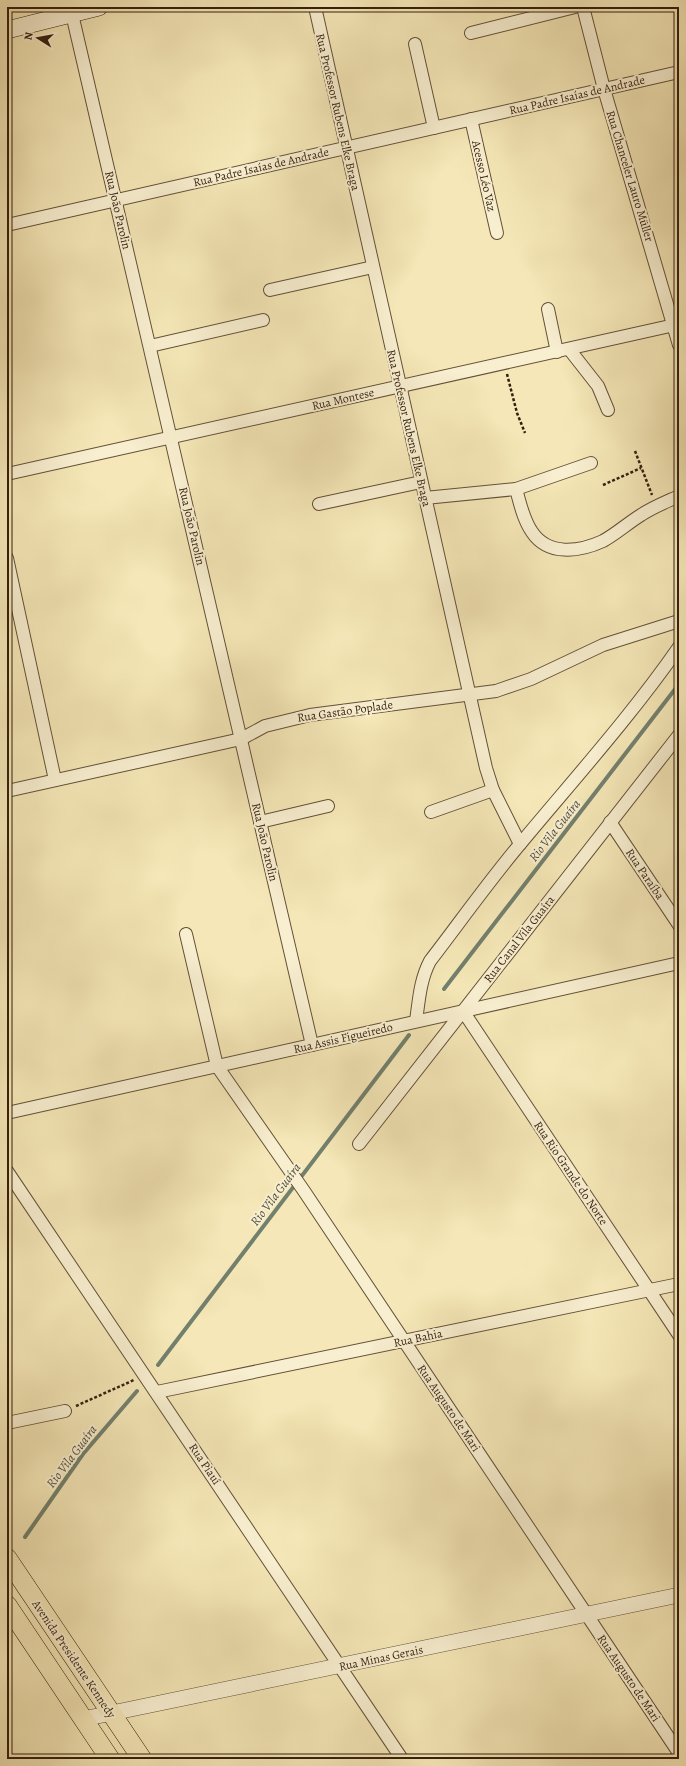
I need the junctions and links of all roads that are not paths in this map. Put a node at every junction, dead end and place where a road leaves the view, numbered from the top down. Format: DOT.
graph roads {
  1 [pos="99,7"];
  2 [pos="315,7"];
  3 [pos="575,7"];
  4 [pos="584,7"];
  5 [pos="72,10"];
  6 [pos="7,30"];
  7 [pos="472,34"];
  8 [pos="415,44"];
  9 [pos="679,72"];
  10 [pos="604,89"];
  11 [pos="471,119"];
  12 [pos="434,128"];
  13 [pos="346,148"];
  14 [pos="116,200"];
  15 [pos="7,225"];
  16 [pos="497,233"];
  17 [pos="373,267"];
  18 [pos="270,290"];
  19 [pos="548,309"];
  20 [pos="264,320"];
  21 [pos="677,325"];
  22 [pos="679,345"];
  23 [pos="150,346"];
  24 [pos="563,350"];
  25 [pos="400,387"];
  26 [pos="608,410"];
  27 [pos="171,438"];
  28 [pos="590,464"];
  29 [pos="7,474"];
  30 [pos="421,482"];
  31 [pos="516,489"];
  32 [pos="679,496"];
  33 [pos="425,498"];
  34 [pos="319,504"];
  35 [pos="7,558"];
  36 [pos="679,621"];
  37 [pos="679,647"];
  38 [pos="469,695"];
  39 [pos="679,735"];
  40 [pos="241,738"];
  41 [pos="55,780"];
  42 [pos="493,790"];
  43 [pos="7,791"];
  44 [pos="328,806"];
  45 [pos="431,812"];
  46 [pos="260,822"];
  47 [pos="610,822"];
  48 [pos="520,844"];
  49 [pos="679,925"];
  50 [pos="186,934"];
  51 [pos="679,963"];
  52 [pos="463,1011"];
  53 [pos="416,1021"];
  54 [pos="312,1045"];
  55 [pos="217,1066"];
  56 [pos="7,1113"];
  57 [pos="359,1144"];
  58 [pos="7,1170"];
  59 [pos="679,1284"];
  60 [pos="649,1290"];
  61 [pos="679,1335"];
  62 [pos="404,1341"];
  63 [pos="157,1392"];
  64 [pos="65,1411"];
  65 [pos="7,1423"];
  66 [pos="7,1558"];
  67 [pos="679,1595"];
  68 [pos="7,1606"];
  69 [pos="587,1615"];
  70 [pos="340,1667"];
  71 [pos="111,1713"];
  72 [pos="83,1719"];
  73 [pos="679,1753"];
  74 [pos="110,1759"];
  75 [pos="142,1759"];
  76 [pos="402,1759"];
  1 -- 5 [label="main road"];
  2 -- 13 [label="street, Rua Professor Rubens Elke Braga"];
  3 -- 7 [label="street"];
  4 -- 10 [label="street, Rua Chanceler Lauro Müller"];
  5 -- 6 [label="main road"];
  5 -- 14 [label="street, Rua João Parolin"];
  8 -- 12 [label="street"];
  9 -- 10 [label="street, Rua Padre Isaías de Andrade"];
  10 -- 11 [label="street, Rua Padre Isaías de Andrade"];
  10 -- 21 [label="street, Rua Chanceler Lauro Müller"];
  11 -- 12 [label="street, Rua Padre Isaías de Andrade"];
  11 -- 16 [label="street, Acesso Léo Vaz"];
  12 -- 13 [label="street, Rua Padre Isaías de Andrade"];
  13 -- 14 [label="street, Rua Padre Isaías de Andrade"];
  13 -- 17 [label="street, Rua Professor Rubens Elke Braga"];
  14 -- 15 [label="street, Rua Padre Isaías de Andrade"];
  14 -- 23 [label="street, Rua João Parolin"];
  17 -- 18 [label="street"];
  17 -- 25 [label="street, Rua Professor Rubens Elke Braga"];
  19 -- 24 [label="street"];
  20 -- 23 [label="street"];
  21 -- 22 [label="street, Rua Chanceler Lauro Müller"];
  21 -- 24 [label="street, Rua Montese"];
  23 -- 27 [label="street, Rua João Parolin"];
  24 -- 25 [label="street, Rua Montese"];
  24 -- 26 [label="street"];
  25 -- 27 [label="street, Rua Montese"];
  25 -- 30 [label="street, Rua Professor Rubens Elke Braga"];
  27 -- 29 [label="street, Rua Montese"];
  27 -- 40 [label="street, Rua João Parolin"];
  28 -- 31 [label="street"];
  30 -- 33 [label="street, Rua Professor Rubens Elke Braga"];
  30 -- 34 [label="street"];
  31 -- 32 [label="street"];
  31 -- 33 [label="street"];
  33 -- 38 [label="street, Rua Professor Rubens Elke Braga"];
  35 -- 41 [label="street"];
  36 -- 38 [label="street, Rua Gastão Poplade"];
  37 -- 48 [label="street"];
  38 -- 40 [label="street, Rua Gastão Poplade"];
  38 -- 42 [label="street, Rua Professor Rubens Elke Braga"];
  39 -- 47 [label="street, Rua Canal Vila Guaíra"];
  40 -- 41 [label="street, Rua Gastão Poplade"];
  40 -- 46 [label="street, Rua João Parolin"];
  41 -- 43 [label="street, Rua Gastão Poplade"];
  42 -- 45 [label="street"];
  42 -- 48 [label="street, Rua Professor Rubens Elke Braga"];
  44 -- 46 [label="street"];
  46 -- 54 [label="street, Rua João Parolin"];
  47 -- 49 [label="street, Rua Paraíba"];
  47 -- 52 [label="street, Rua Canal Vila Guaíra"];
  48 -- 53 [label="street"];
  50 -- 55 [label="street"];
  51 -- 52 [label="street, Rua Assis Figueiredo"];
  52 -- 53 [label="street, Rua Assis Figueiredo"];
  52 -- 57 [label="street, Rua Canal Vila Guaíra"];
  52 -- 60 [label="street, Rua Rio Grande do Norte"];
  53 -- 54 [label="street, Rua Assis Figueiredo"];
  54 -- 55 [label="street, Rua Assis Figueiredo"];
  55 -- 56 [label="street, Rua Assis Figueiredo"];
  55 -- 62 [label="street, Rua Augusto de Mari"];
  58 -- 63 [label="street, Rua Piauí"];
  59 -- 60 [label="street, Rua Bahia"];
  60 -- 61 [label="street, Rua Rio Grande do Norte"];
  60 -- 62 [label="street, Rua Bahia"];
  62 -- 63 [label="street, Rua Bahia"];
  62 -- 69 [label="street, Rua Augusto de Mari"];
  63 -- 70 [label="street, Rua Piauí"];
  64 -- 65 [label="street"];
  66 -- 71 [label="main road, Avenida Presidente Kennedy"];
  67 -- 69 [label="street, Rua Minas Gerais"];
  68 -- 72 [label="main road"];
  69 -- 70 [label="street, Rua Minas Gerais"];
  69 -- 73 [label="street, Rua Augusto de Mari"];
  70 -- 71 [label="street, Rua Minas Gerais"];
  70 -- 76 [label="street, Rua Piauí"];
  71 -- 72 [label="street, Rua Minas Gerais"];
  71 -- 75 [label="main road, Avenida Presidente Kennedy"];
  72 -- 74 [label="main road"];
}
